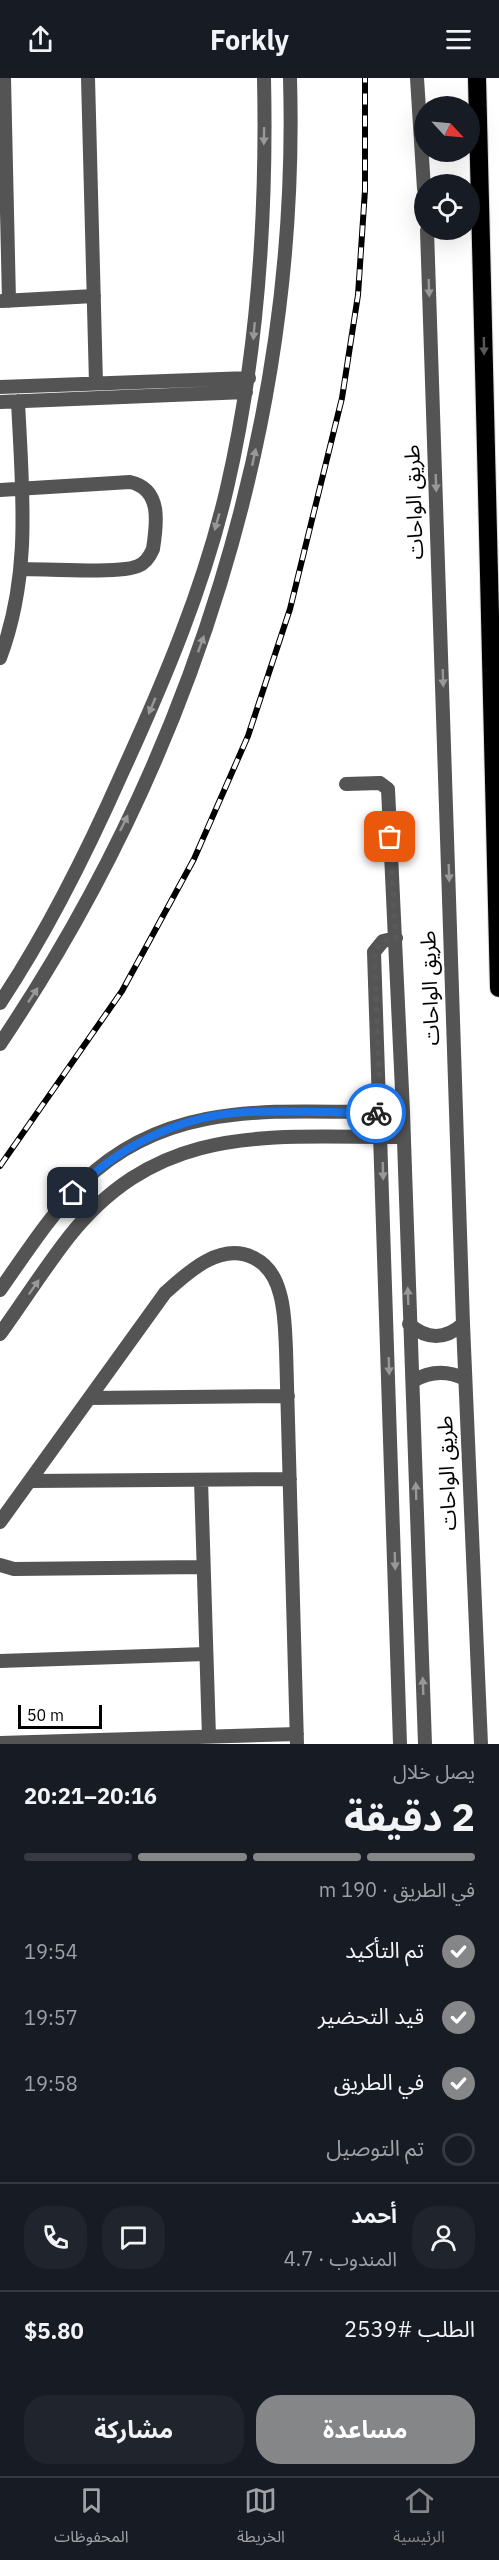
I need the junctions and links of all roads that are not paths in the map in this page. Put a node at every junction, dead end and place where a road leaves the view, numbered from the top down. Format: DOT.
graph roads {
  1 [pos="4,78"];
  2 [pos="88,78"];
  3 [pos="264,78"];
  4 [pos="290,78"];
  5 [pos="417,78"];
  6 [pos="477,78"];
  7 [pos="423,174"];
  8 [pos="427,240"];
  9 [pos="94,296"];
  10 [pos="5,301"];
  11 [pos="249,378"];
  12 [pos="96,383"];
  13 [pos="0,387"];
  14 [pos="246,392"];
  15 [pos="18,401"];
  16 [pos="0,402"];
  17 [pos="22,488"];
  18 [pos="0,490"];
  19 [pos="22,569"];
  20 [pos="0,658"];
  21 [pos="346,784"];
  22 [pos="396,938"];
  23 [pos="499,988"];
  24 [pos="0,1003"];
  25 [pos="0,1044"];
  26 [pos="403,1112"];
  27 [pos="381,1113"];
  28 [pos="382,1137"];
  29 [pos="404,1137"];
  30 [pos="0,1290"];
  31 [pos="409,1324"];
  32 [pos="463,1324"];
  33 [pos="0,1334"];
  34 [pos="465,1379"];
  35 [pos="413,1381"];
  36 [pos="288,1396"];
  37 [pos="91,1398"];
  38 [pos="290,1479"];
  39 [pos="201,1480"];
  40 [pos="30,1481"];
  41 [pos="0,1522"];
  42 [pos="0,1564"];
  43 [pos="204,1567"];
  44 [pos="206,1654"];
  45 [pos="0,1661"];
  46 [pos="209,1737"];
  47 [pos="297,1739"];
  48 [pos="0,1743"];
  49 [pos="400,1744"];
  50 [pos="425,1744"];
  51 [pos="481,1744"];
  1 -- 10 [label="street"];
  2 -- 9 [label="street"];
  3 -- 11 [label="street, one-way"];
  25 -- 4 [label="street, one-way"];
  5 -- 7 [label="street"];
  6 -- 23 [label="highway, one-way"];
  8 -- 32 [label="street, طريق الواحات, one-way"];
  9 -- 10 [label="street"];
  9 -- 12 [label="street"];
  11 -- 12 [label="street"];
  11 -- 14 [label="street"];
  12 -- 13 [label="street"];
  14 -- 15 [label="street"];
  14 -- 24 [label="street, one-way"];
  15 -- 16 [label="street"];
  15 -- 17 [label="street"];
  17 -- 18 [label="street"];
  17 -- 19 [label="street"];
  17 -- 19 [label="street"];
  19 -- 20 [label="street"];
  21 -- 22 [label="street"];
  22 -- 26 [label="street"];
  22 -- 27 [label="street"];
  26 -- 27 [label="street"];
  26 -- 29 [label="street"];
  27 -- 28 [label="street"];
  27 -- 30 [label="street"];
  28 -- 29 [label="street"];
  33 -- 28 [label="street, one-way"];
  28 -- 49 [label="street, one-way"];
  31 -- 29 [label="street, one-way"];
  31 -- 32 [label="street"];
  31 -- 35 [label="street"];
  32 -- 34 [label="street, طريق الواحات"];
  34 -- 35 [label="street"];
  34 -- 51 [label="street, طريق الواحات"];
  50 -- 35 [label="street, one-way"];
  36 -- 37 [label="street"];
  36 -- 37 [label="street"];
  36 -- 38 [label="street"];
  37 -- 40 [label="street"];
  38 -- 39 [label="street"];
  38 -- 47 [label="street"];
  39 -- 40 [label="street"];
  39 -- 43 [label="street"];
  40 -- 41 [label="street"];
  42 -- 43 [label="street"];
  43 -- 44 [label="street"];
  44 -- 45 [label="street"];
  44 -- 46 [label="street"];
  46 -- 47 [label="street"];
  46 -- 48 [label="street"];
}
